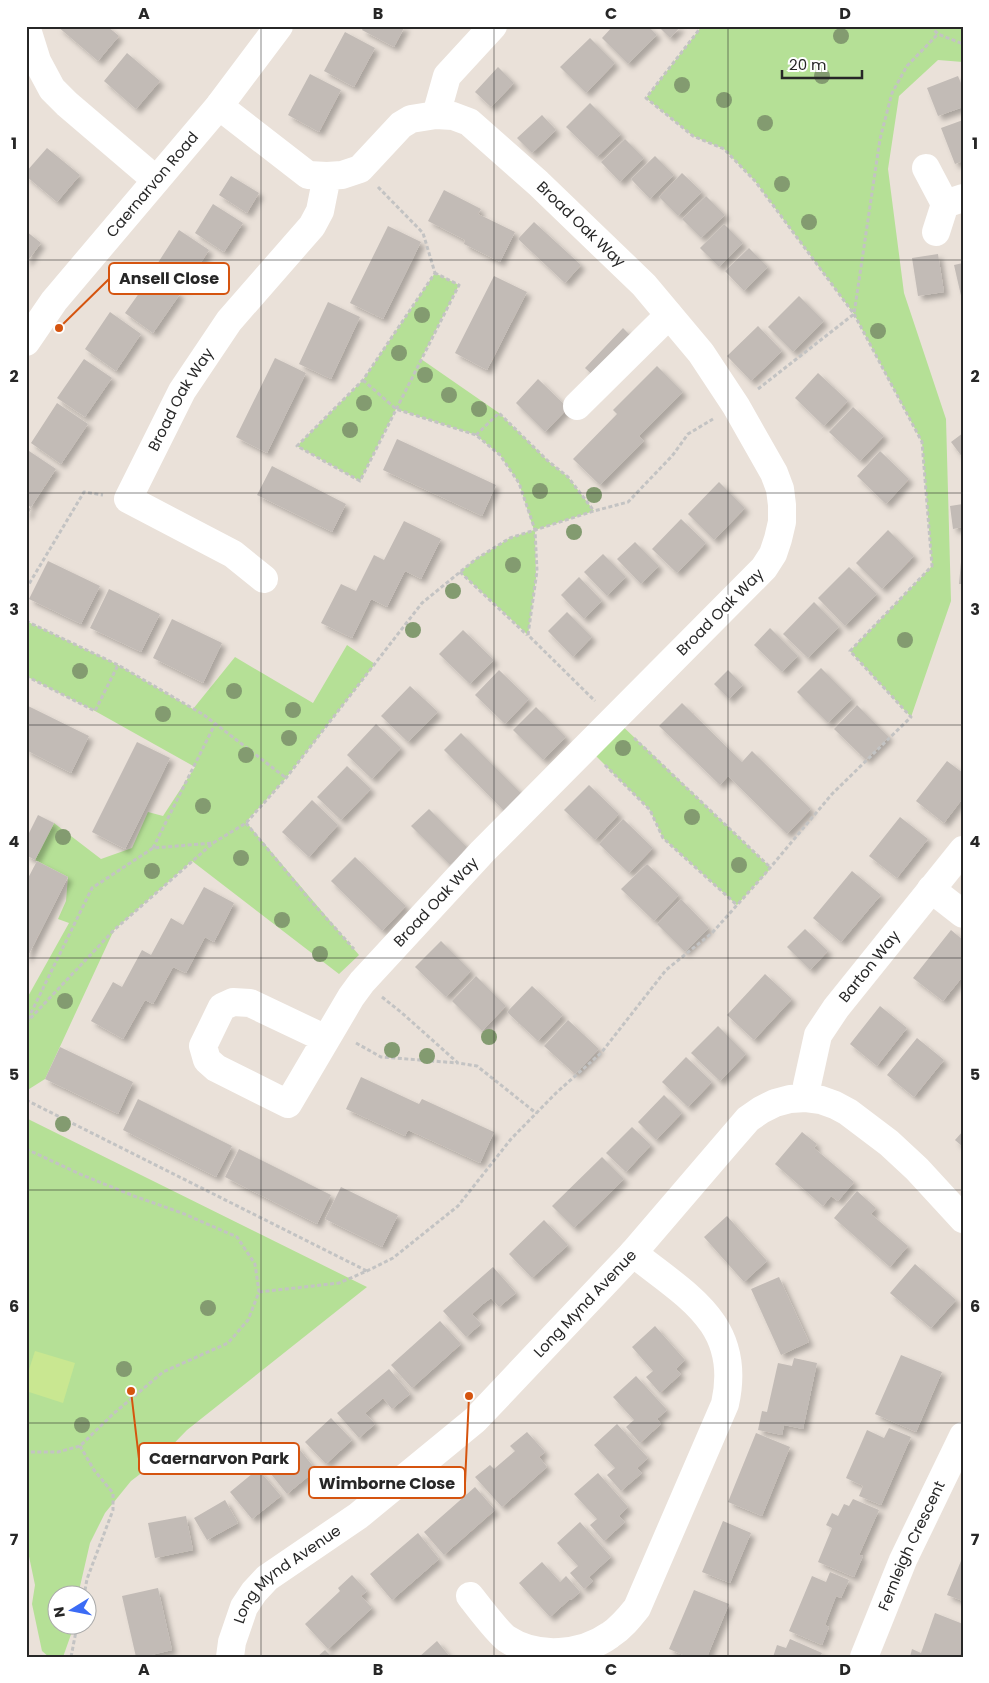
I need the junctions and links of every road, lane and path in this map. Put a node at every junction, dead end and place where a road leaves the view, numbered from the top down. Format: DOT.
graph roads {
  1 [pos="26,26"];
  2 [pos="279,26"];
  3 [pos="493,26"];
  4 [pos="702,26"];
  5 [pos="930,26"];
  6 [pos="938,34"];
  7 [pos="963,44"];
  8 [pos="219,106"];
  9 [pos="436,115"];
  10 [pos="926,168"];
  11 [pos="360,169"];
  12 [pos="327,176"];
  13 [pos="156,180"];
  14 [pos="954,201"];
  15 [pos="936,232"];
  16 [pos="435,273"];
  17 [pos="854,314"];
  18 [pos="669,315"];
  19 [pos="26,342"];
  20 [pos="363,380"];
  21 [pos="578,406"];
  22 [pos="736,406"];
  23 [pos="396,409"];
  24 [pos="476,435"];
  25 [pos="128,499"];
  26 [pos="594,511"];
  27 [pos="535,530"];
  28 [pos="460,572"];
  29 [pos="264,579"];
  30 [pos="26,589"];
  31 [pos="26,621"];
  32 [pos="528,636"];
  33 [pos="118,664"];
  34 [pos="26,676"];
  35 [pos="615,719"];
  36 [pos="215,724"];
  37 [pos="586,747"];
  38 [pos="286,778"];
  39 [pos="246,822"];
  40 [pos="213,843"];
  41 [pos="152,848"];
  42 [pos="963,850"];
  43 [pos="771,868"];
  44 [pos="931,889"];
  45 [pos="737,905"];
  46 [pos="963,914"];
  47 [pos="368,976"];
  48 [pos="27,1022"];
  49 [pos="324,1043"];
  50 [pos="458,1063"];
  51 [pos="806,1098"];
  52 [pos="26,1100"];
  53 [pos="536,1113"];
  54 [pos="26,1149"];
  55 [pos="963,1219"];
  56 [pos="633,1253"];
  57 [pos="367,1271"];
  58 [pos="259,1292"];
  59 [pos="963,1436"];
  60 [pos="80,1446"];
  61 [pos="26,1452"];
  62 [pos="87,1586"];
  63 [pos="470,1596"];
  64 [pos="75,1636"];
  65 [pos="71,1657"];
  66 [pos="230,1657"];
  67 [pos="864,1657"];
  1 -- 13 [label="street"];
  2 -- 8 [label="street, Caernarvon Road"];
  3 -- 9 [label="street"];
  4 -- 17 [label="path"];
  5 -- 6 [label="path"];
  6 -- 7 [label="path"];
  6 -- 17 [label="path"];
  8 -- 12 [label="street"];
  8 -- 13 [label="street, Caernarvon Road"];
  9 -- 11 [label="street, Broad Oak Way"];
  9 -- 18 [label="street, Broad Oak Way"];
  10 -- 14 [label="street"];
  11 -- 12 [label="street"];
  11 -- 16 [label="path"];
  12 -- 25 [label="street, Broad Oak Way"];
  13 -- 19 [label="street, Caernarvon Road"];
  14 -- 15 [label="street"];
  16 -- 20 [label="path"];
  16 -- 23 [label="path"];
  17 -- 22 [label="path"];
  17 -- 43 [label="path"];
  18 -- 21 [label="street"];
  18 -- 22 [label="street, Broad Oak Way"];
  20 -- 23 [label="path"];
  20 -- 23 [label="path"];
  22 -- 26 [label="path"];
  22 -- 35 [label="street, Broad Oak Way"];
  23 -- 24 [label="path"];
  24 -- 26 [label="path"];
  24 -- 27 [label="path"];
  25 -- 29 [label="street"];
  25 -- 30 [label="path"];
  26 -- 27 [label="path"];
  27 -- 28 [label="path"];
  27 -- 32 [label="path"];
  28 -- 32 [label="path"];
  28 -- 38 [label="path"];
  31 -- 33 [label="path"];
  32 -- 35 [label="path"];
  33 -- 34 [label="path"];
  33 -- 36 [label="path"];
  35 -- 37 [label="street, Broad Oak Way"];
  35 -- 43 [label="path"];
  36 -- 38 [label="path"];
  36 -- 41 [label="path"];
  37 -- 45 [label="path"];
  37 -- 47 [label="street, Broad Oak Way"];
  38 -- 39 [label="path"];
  39 -- 40 [label="path"];
  39 -- 47 [label="path"];
  40 -- 41 [label="path"];
  40 -- 48 [label="path"];
  41 -- 48 [label="path"];
  42 -- 44 [label="street, Barton Way"];
  43 -- 45 [label="path"];
  44 -- 46 [label="street"];
  44 -- 51 [label="street, Barton Way"];
  45 -- 53 [label="path"];
  47 -- 49 [label="street, Broad Oak Way"];
  47 -- 50 [label="path"];
  49 -- 50 [label="path"];
  50 -- 53 [label="path"];
  51 -- 55 [label="street, Long Mynd Avenue"];
  51 -- 56 [label="street, Long Mynd Avenue"];
  52 -- 57 [label="path"];
  53 -- 57 [label="path"];
  54 -- 58 [label="path"];
  56 -- 63 [label="street"];
  56 -- 66 [label="street, Long Mynd Avenue"];
  57 -- 58 [label="path"];
  58 -- 60 [label="path"];
  59 -- 67 [label="street, Fernleigh Crescent"];
  60 -- 61 [label="path"];
  60 -- 62 [label="path"];
  64 -- 65 [label="path"];
}
